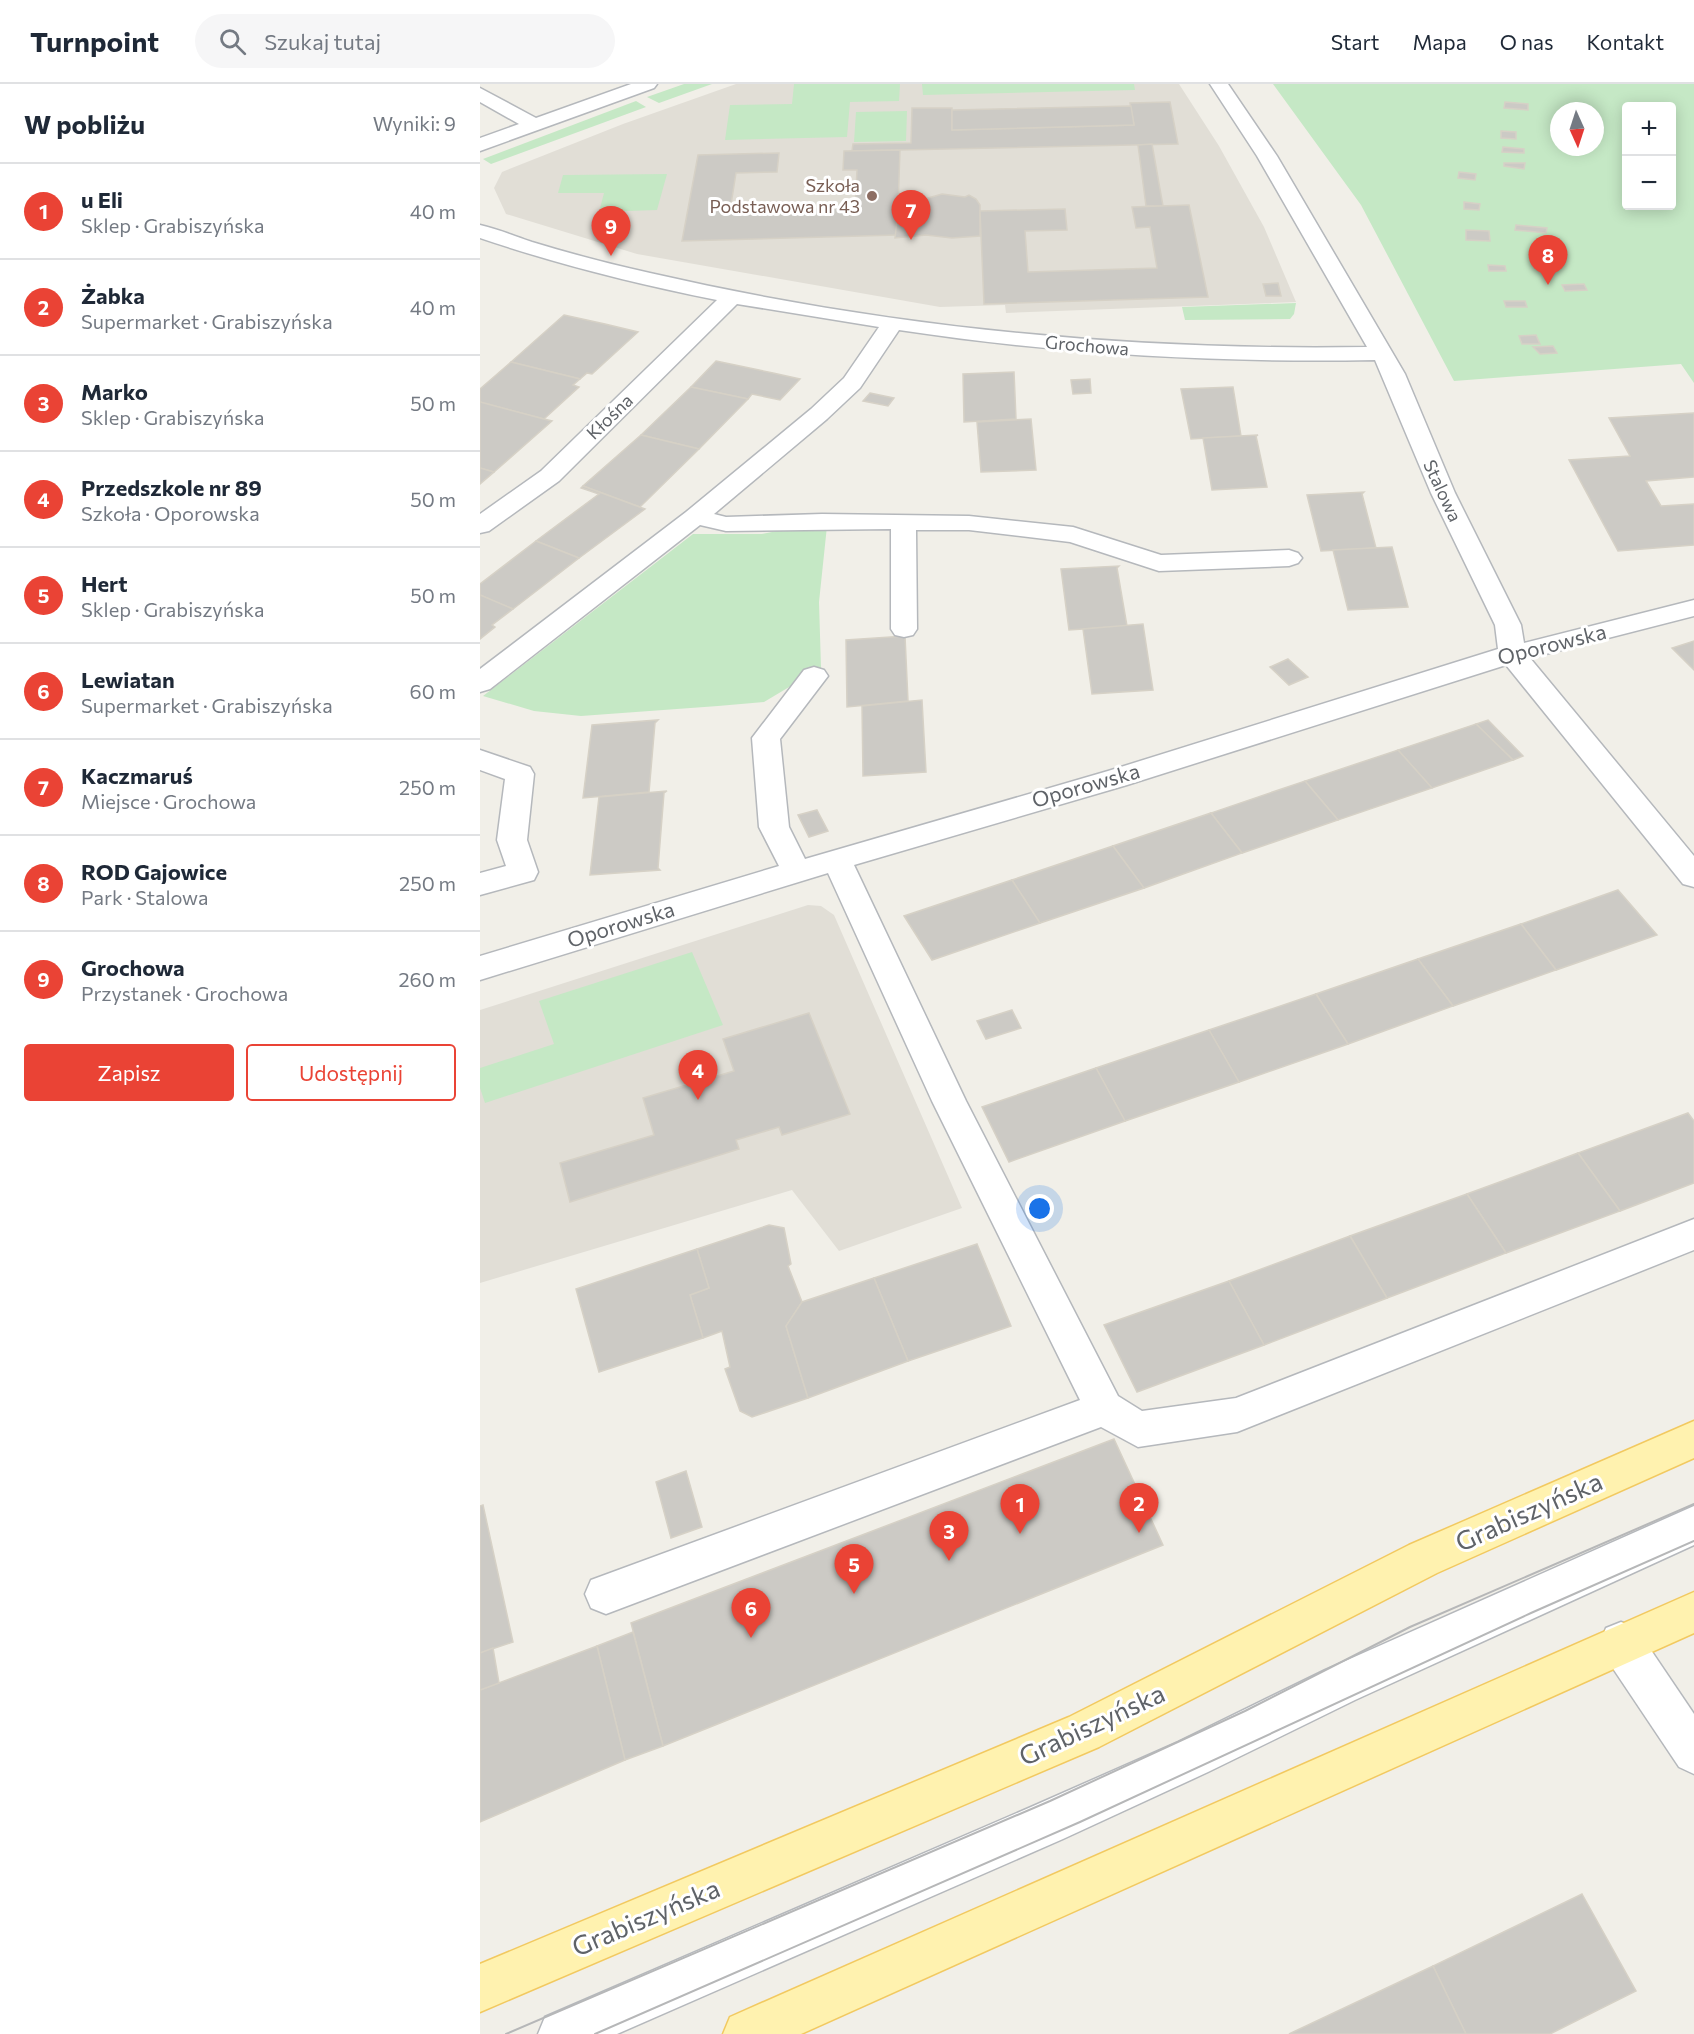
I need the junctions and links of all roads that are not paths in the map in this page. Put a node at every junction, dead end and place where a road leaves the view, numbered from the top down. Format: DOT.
graph roads {
  1 [pos="648,84"];
  2 [pos="1220,84"];
  3 [pos="480,94"];
  4 [pos="534,125"];
  5 [pos="480,145"];
  6 [pos="480,231"];
  7 [pos="731,298"];
  8 [pos="893,323"];
  9 [pos="1382,353"];
  10 [pos="695,517"];
  11 [pos="903,522"];
  12 [pos="480,526"];
  13 [pos="1289,558"];
  14 [pos="1694,608"];
  15 [pos="904,629"];
  16 [pos="1512,654"];
  17 [pos="814,676"];
  18 [pos="480,683"];
  19 [pos="480,760"];
  20 [pos="837,861"];
  21 [pos="797,872"];
  22 [pos="1694,876"];
  23 [pos="480,884"];
  24 [pos="480,968"];
  25 [pos="1694,1234"];
  26 [pos="1104,1408"];
  27 [pos="1694,1439"];
  28 [pos="1694,1525"];
  29 [pos="606,1594"];
  30 [pos="1694,1612"];
  31 [pos="1621,1643"];
  32 [pos="1694,1752"];
  33 [pos="480,1988"];
  34 [pos="562,2034"];
  35 [pos="747,2034"];
  1 -- 4 [label="street"];
  2 -- 9 [label="street, Stalowa"];
  3 -- 4 [label="street"];
  4 -- 5 [label="street"];
  6 -- 7 [label="street, Grochowa"];
  7 -- 8 [label="street, Grochowa"];
  7 -- 12 [label="street, Kłośna"];
  8 -- 9 [label="street, Grochowa"];
  8 -- 10 [label="street"];
  9 -- 16 [label="street, Stalowa"];
  10 -- 11 [label="street"];
  10 -- 18 [label="street"];
  11 -- 13 [label="street"];
  11 -- 15 [label="street"];
  14 -- 16 [label="street, Oporowska"];
  16 -- 20 [label="street, Oporowska"];
  16 -- 22 [label="street"];
  17 -- 21 [label="street"];
  19 -- 23 [label="street"];
  20 -- 21 [label="street, Oporowska"];
  20 -- 26 [label="street"];
  21 -- 24 [label="street, Oporowska"];
  25 -- 26 [label="street"];
  26 -- 29 [label="street"];
  27 -- 33 [label="main road, Grabiszyńska"];
  28 -- 34 [label="street"];
  30 -- 31 [label="main road"];
  31 -- 32 [label="street"];
  31 -- 35 [label="main road"];
}
